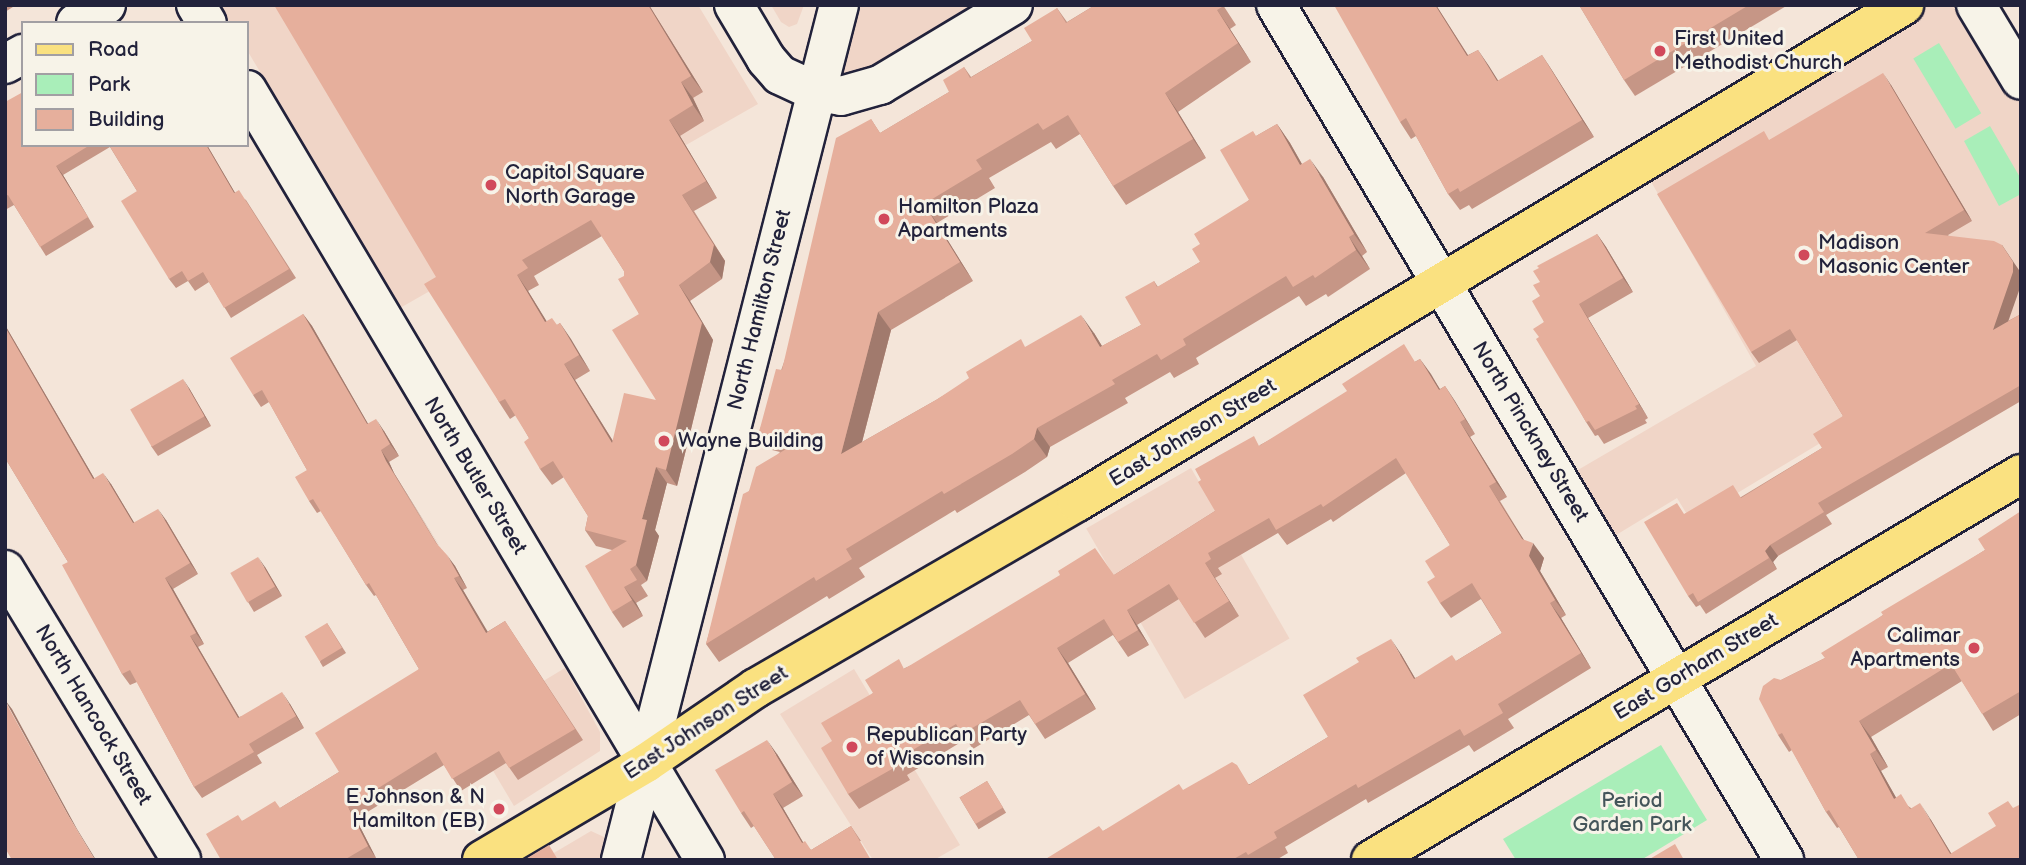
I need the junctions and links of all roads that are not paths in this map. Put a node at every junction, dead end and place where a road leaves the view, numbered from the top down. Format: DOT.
graph roads {
  1 [pos="106,5"];
  2 [pos="196,5"];
  3 [pos="734,5"];
  4 [pos="839,5"];
  5 [pos="1013,5"];
  6 [pos="1276,5"];
  7 [pos="1904,5"];
  8 [pos="1976,5"];
  9 [pos="79,21"];
  10 [pos="206,21"];
  11 [pos="21,55"];
  12 [pos="5,64"];
  13 [pos="2021,80"];
  14 [pos="248,92"];
  15 [pos="817,92"];
  16 [pos="1442,283"];
  17 [pos="2021,474"];
  18 [pos="5,570"];
  19 [pos="1676,678"];
  20 [pos="646,763"];
  21 [pos="181,860"];
  22 [pos="482,860"];
  23 [pos="621,860"];
  24 [pos="705,860"];
  25 [pos="1371,860"];
  26 [pos="1784,860"];
  1 -- 9 [label="street"];
  2 -- 10 [label="street"];
  3 -- 15 [label="street"];
  4 -- 15 [label="street, North Hamilton Street"];
  5 -- 15 [label="street"];
  6 -- 16 [label="street, North Pinckney Street"];
  7 -- 16 [label="main road, East Johnson Street"];
  8 -- 13 [label="street"];
  11 -- 12 [label="street"];
  14 -- 20 [label="street, North Butler Street"];
  15 -- 20 [label="street, North Hamilton Street"];
  16 -- 19 [label="street, North Pinckney Street"];
  16 -- 20 [label="main road, East Johnson Street"];
  17 -- 19 [label="main road, East Gorham Street"];
  18 -- 21 [label="street, North Hancock Street"];
  19 -- 25 [label="main road, East Gorham Street"];
  19 -- 26 [label="street, North Pinckney Street"];
  20 -- 22 [label="main road, East Johnson Street"];
  20 -- 23 [label="street, North Hamilton Street"];
  20 -- 24 [label="street, North Butler Street"];
}
